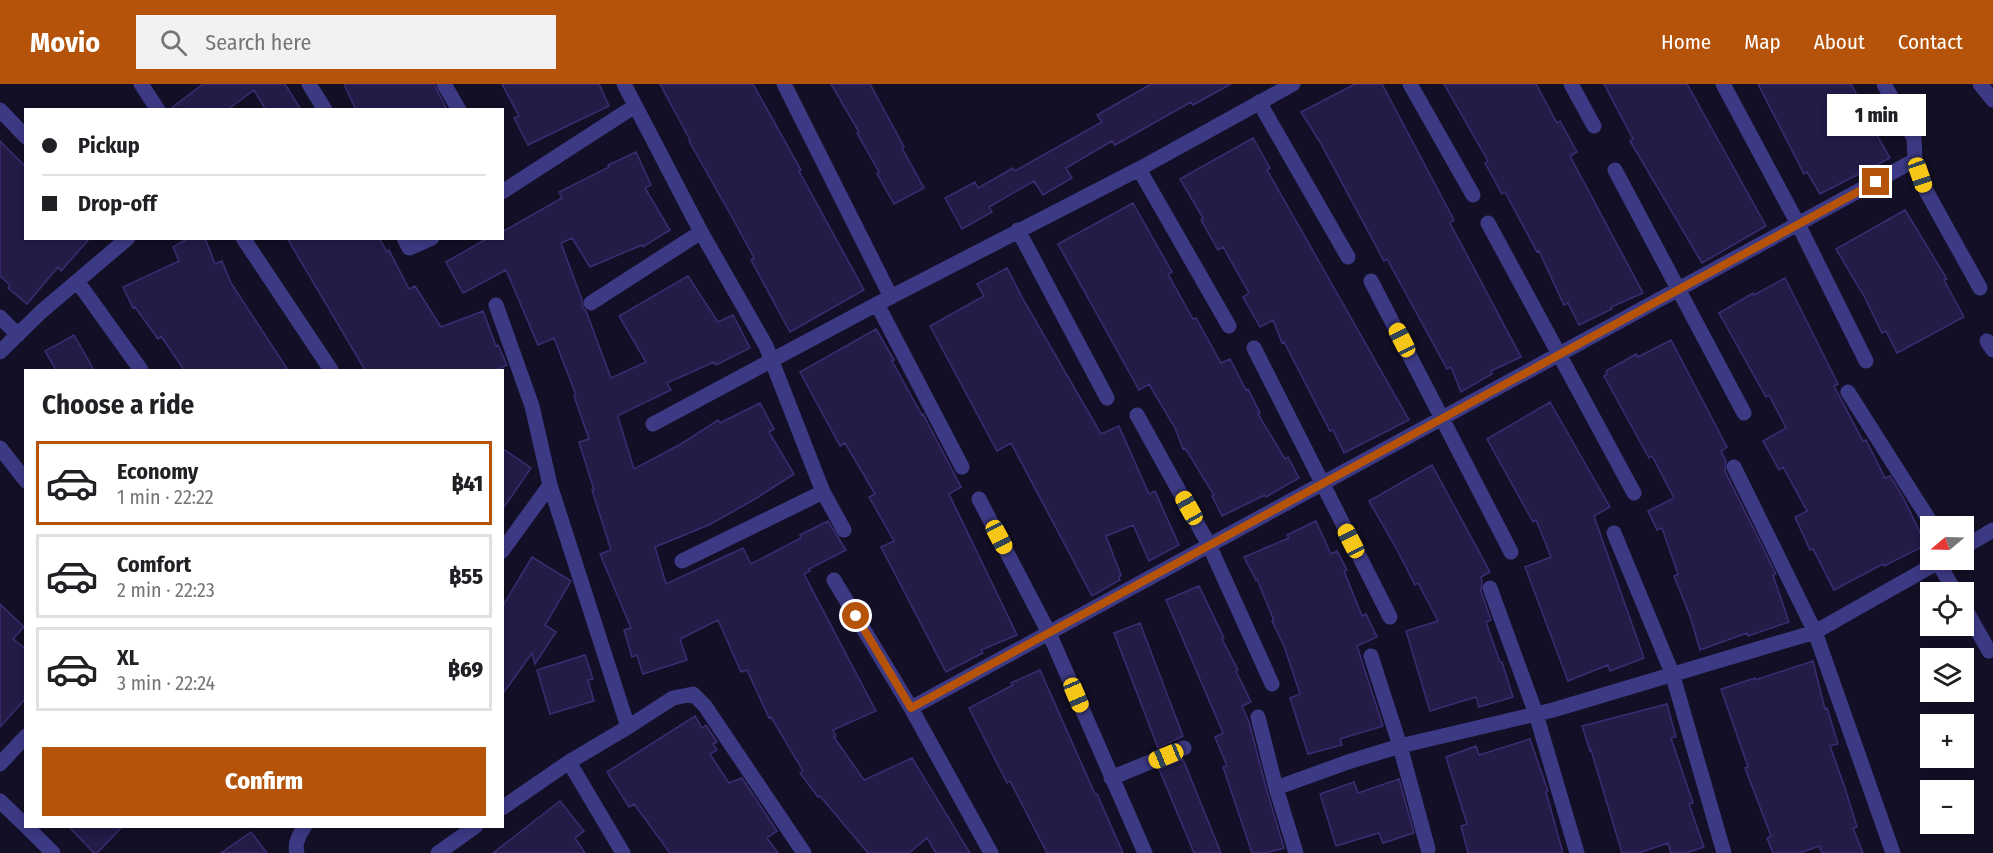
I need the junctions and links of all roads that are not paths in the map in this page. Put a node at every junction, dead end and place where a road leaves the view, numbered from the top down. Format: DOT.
graph roads {
  1 [pos="141,84"];
  2 [pos="309,84"];
  3 [pos="444,84"];
  4 [pos="624,84"];
  5 [pos="784,84"];
  6 [pos="1293,84"];
  7 [pos="1410,84"];
  8 [pos="1571,84"];
  9 [pos="1723,84"];
  10 [pos="1884,84"];
  11 [pos="1980,84"];
  12 [pos="1993,100"];
  13 [pos="1260,102"];
  14 [pos="635,106"];
  15 [pos="157,108"];
  16 [pos="323,108"];
  17 [pos="458,108"];
  18 [pos="0,110"];
  19 [pos="1594,126"];
  20 [pos="24,135"];
  21 [pos="1915,160"];
  22 [pos="1139,169"];
  23 [pos="1615,170"];
  24 [pos="504,188"];
  25 [pos="1473,195"];
  26 [pos="1488,223"];
  27 [pos="1798,224"];
  28 [pos="1018,230"];
  29 [pos="701,232"];
  30 [pos="124,240"];
  31 [pos="244,240"];
  32 [pos="405,240"];
  33 [pos="427,240"];
  34 [pos="1348,257"];
  35 [pos="1371,281"];
  36 [pos="77,282"];
  37 [pos="1980,288"];
  38 [pos="1678,289"];
  39 [pos="884,301"];
  40 [pos="591,303"];
  41 [pos="496,305"];
  42 [pos="0,317"];
  43 [pos="1229,326"];
  44 [pos="18,335"];
  45 [pos="1254,348"];
  46 [pos="0,352"];
  47 [pos="1560,354"];
  48 [pos="771,361"];
  49 [pos="1866,361"];
  50 [pos="140,369"];
  51 [pos="330,369"];
  52 [pos="1848,392"];
  53 [pos="1107,398"];
  54 [pos="1744,413"];
  55 [pos="1137,415"];
  56 [pos="1442,418"];
  57 [pos="653,424"];
  58 [pos="0,448"];
  59 [pos="1734,466"];
  60 [pos="962,467"];
  61 [pos="24,478"];
  62 [pos="1322,483"];
  63 [pos="550,485"];
  64 [pos="823,492"];
  65 [pos="1634,493"];
  66 [pos="979,499"];
  67 [pos="1927,516"];
  68 [pos="844,530"];
  69 [pos="1993,530"];
  70 [pos="1614,533"];
  71 [pos="1974,541"];
  72 [pos="1209,545"];
  73 [pos="504,548"];
  74 [pos="1511,552"];
  75 [pos="682,561"];
  76 [pos="1924,570"];
  77 [pos="834,580"];
  78 [pos="1490,588"];
  79 [pos="1390,617"];
  80 [pos="1974,625"];
  81 [pos="1815,632"];
  82 [pos="1049,633"];
  83 [pos="1989,651"];
  84 [pos="1371,656"];
  85 [pos="1672,673"];
  86 [pos="1272,684"];
  87 [pos="911,708"];
  88 [pos="1536,714"];
  89 [pos="1258,717"];
  90 [pos="628,727"];
  91 [pos="24,738"];
  92 [pos="1400,746"];
  93 [pos="1184,748"];
  94 [pos="569,762"];
  95 [pos="0,764"];
  96 [pos="1111,778"];
  97 [pos="1276,788"];
  98 [pos="0,801"];
  99 [pos="504,807"];
  100 [pos="24,824"];
  101 [pos="28,828"];
  102 [pos="303,828"];
  103 [pos="473,828"];
  104 [pos="1428,849"];
  105 [pos="53,853"];
  106 [pos="297,853"];
  107 [pos="438,853"];
  108 [pos="623,853"];
  109 [pos="804,853"];
  110 [pos="991,853"];
  111 [pos="1145,853"];
  112 [pos="1296,853"];
  113 [pos="1577,853"];
  114 [pos="1724,853"];
  115 [pos="1893,853"];
  1 -- 15 [label="street"];
  2 -- 16 [label="street"];
  3 -- 17 [label="street"];
  4 -- 14 [label="street"];
  5 -- 39 [label="street"];
  6 -- 13 [label="street"];
  7 -- 25 [label="street"];
  8 -- 19 [label="street"];
  9 -- 27 [label="street"];
  10 -- 21 [label="street"];
  11 -- 12 [label="street"];
  13 -- 22 [label="street"];
  13 -- 34 [label="street"];
  14 -- 24 [label="street"];
  14 -- 29 [label="street"];
  18 -- 20 [label="street"];
  21 -- 27 [label="street"];
  21 -- 37 [label="street"];
  22 -- 28 [label="street"];
  22 -- 43 [label="street"];
  23 -- 38 [label="street"];
  26 -- 47 [label="street"];
  27 -- 38 [label="street"];
  27 -- 49 [label="street"];
  28 -- 39 [label="street"];
  28 -- 53 [label="street"];
  29 -- 40 [label="street"];
  29 -- 48 [label="street"];
  30 -- 36 [label="street"];
  31 -- 51 [label="street"];
  32 -- 33 [label="street"];
  35 -- 56 [label="street"];
  36 -- 44 [label="street"];
  36 -- 50 [label="street"];
  38 -- 47 [label="street"];
  38 -- 54 [label="street"];
  39 -- 48 [label="street"];
  39 -- 60 [label="street"];
  41 -- 63 [label="street"];
  42 -- 44 [label="street"];
  44 -- 46 [label="street"];
  45 -- 62 [label="street"];
  47 -- 56 [label="street"];
  47 -- 65 [label="street"];
  48 -- 57 [label="street"];
  48 -- 64 [label="street"];
  52 -- 67 [label="street"];
  55 -- 72 [label="street"];
  56 -- 62 [label="street"];
  56 -- 74 [label="street"];
  58 -- 61 [label="street"];
  59 -- 81 [label="street"];
  62 -- 72 [label="street"];
  62 -- 79 [label="street"];
  63 -- 73 [label="street"];
  63 -- 90 [label="street"];
  64 -- 68 [label="street"];
  64 -- 75 [label="street"];
  66 -- 82 [label="street"];
  69 -- 71 [label="street"];
  70 -- 85 [label="street"];
  72 -- 82 [label="street"];
  72 -- 86 [label="street"];
  76 -- 81 [label="street"];
  77 -- 87 [label="street"];
  78 -- 88 [label="street"];
  80 -- 83 [label="street"];
  81 -- 85 [label="street"];
  81 -- 115 [label="street"];
  82 -- 87 [label="street"];
  82 -- 96 [label="street"];
  84 -- 92 [label="street"];
  85 -- 88 [label="street"];
  85 -- 114 [label="street"];
  87 -- 110 [label="street"];
  88 -- 92 [label="street"];
  88 -- 113 [label="street"];
  89 -- 97 [label="street"];
  90 -- 94 [label="street"];
  90 -- 109 [label="street"];
  91 -- 95 [label="street"];
  92 -- 97 [label="street"];
  92 -- 104 [label="street"];
  93 -- 96 [label="street"];
  94 -- 99 [label="street"];
  94 -- 108 [label="street"];
  96 -- 111 [label="street"];
  97 -- 112 [label="street"];
  98 -- 100 [label="street"];
  101 -- 105 [label="street"];
  102 -- 106 [label="street"];
  103 -- 107 [label="street"];
}
